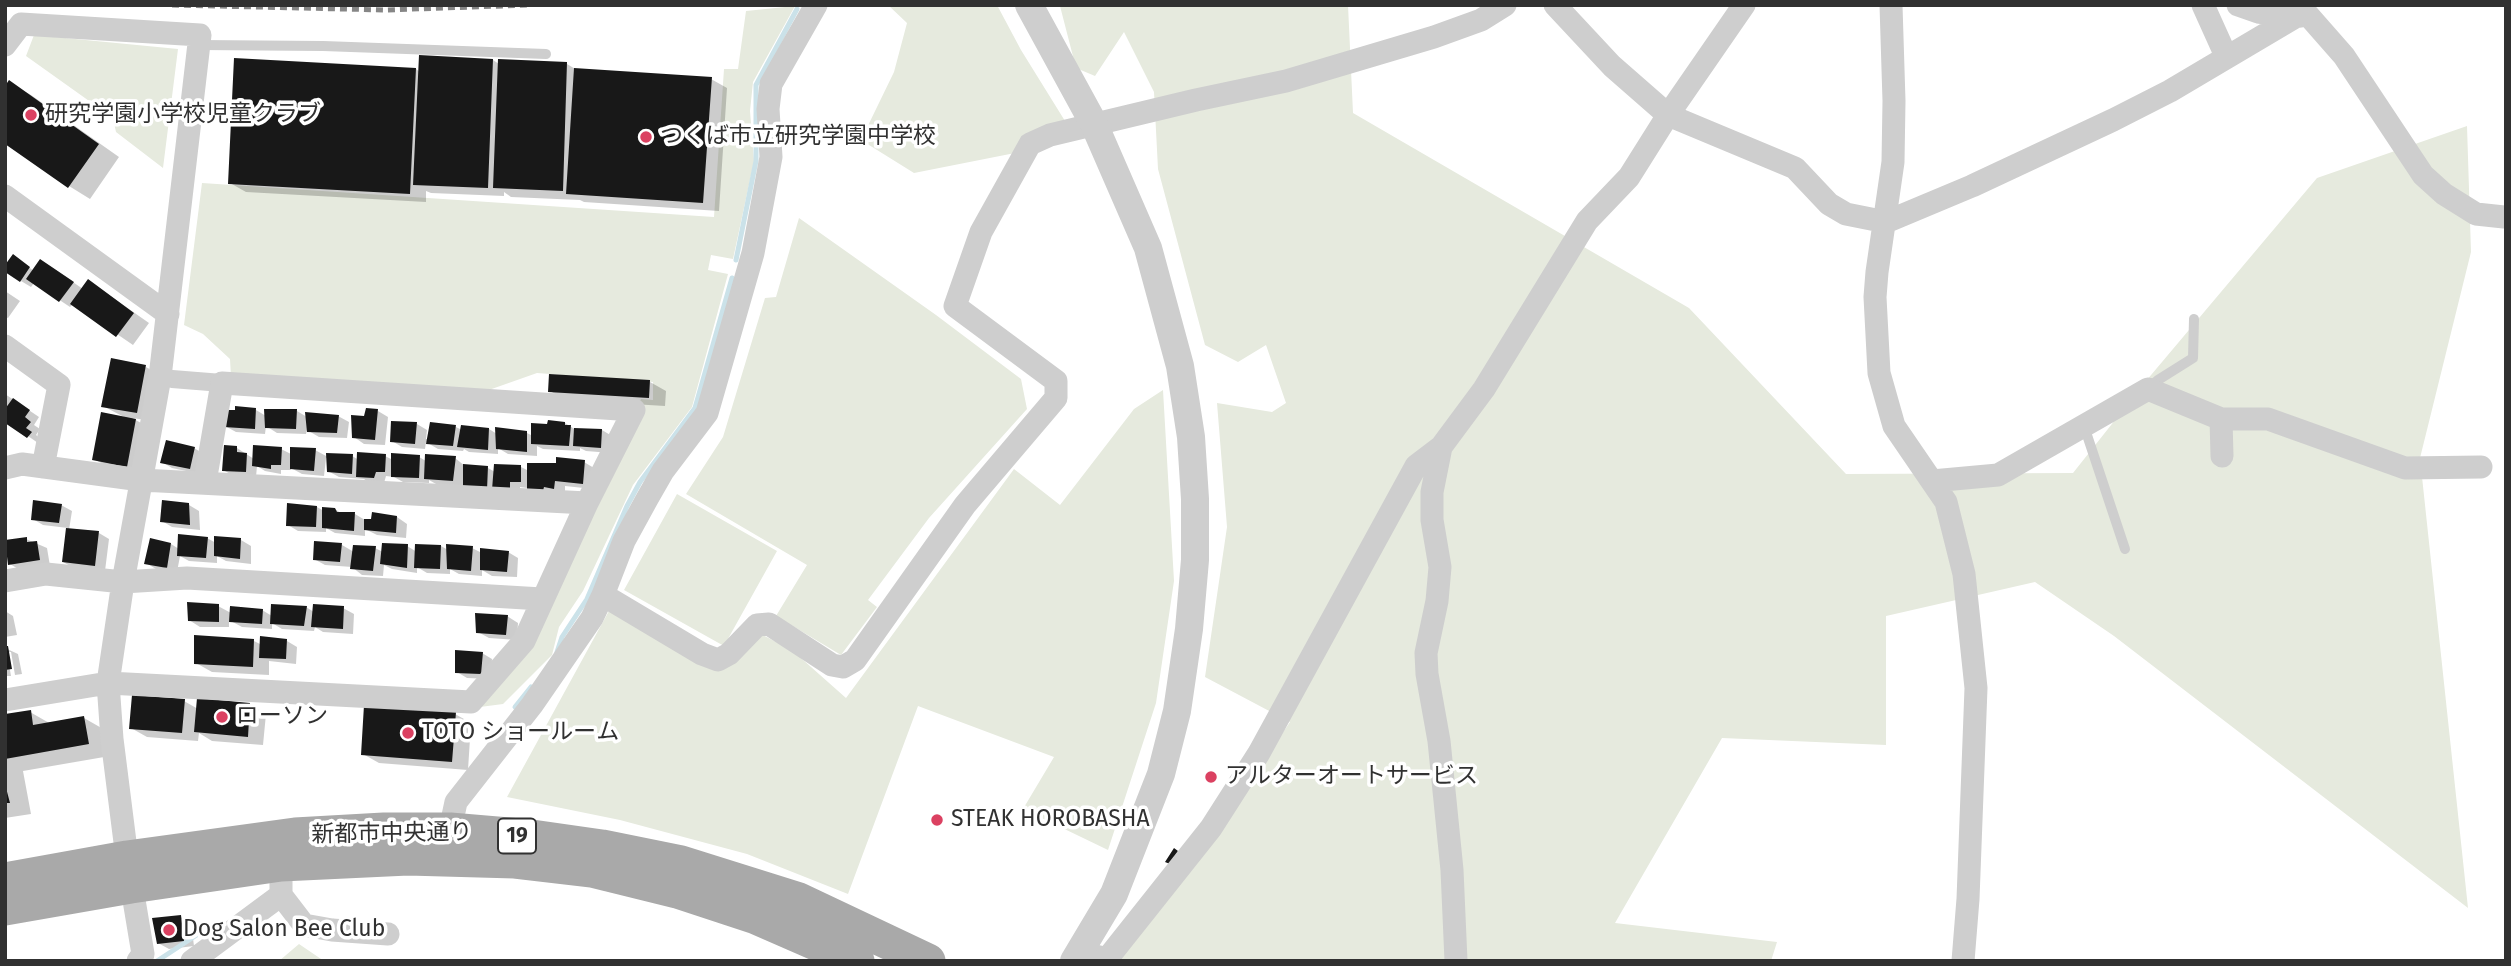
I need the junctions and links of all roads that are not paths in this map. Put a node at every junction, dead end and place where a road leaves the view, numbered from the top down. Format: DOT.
graph roads {
  1 [pos="816,5"];
  2 [pos="1029,5"];
  3 [pos="1505,5"];
  4 [pos="1555,5"];
  5 [pos="1745,5"];
  6 [pos="1891,5"];
  7 [pos="2203,5"];
  8 [pos="2238,5"];
  9 [pos="2295,17"];
  10 [pos="5,45"];
  11 [pos="199,46"];
  12 [pos="546,54"];
  13 [pos="2226,56"];
  14 [pos="1668,115"];
  15 [pos="1094,124"];
  16 [pos="5,196"];
  17 [pos="2504,217"];
  18 [pos="1886,222"];
  19 [pos="168,314"];
  20 [pos="2194,318"];
  21 [pos="5,346"];
  22 [pos="172,379"];
  23 [pos="222,383"];
  24 [pos="2148,389"];
  25 [pos="2221,419"];
  26 [pos="2084,426"];
  27 [pos="1441,447"];
  28 [pos="2222,456"];
  29 [pos="5,467"];
  30 [pos="43,467"];
  31 [pos="2481,467"];
  32 [pos="141,480"];
  33 [pos="1932,481"];
  34 [pos="205,482"];
  35 [pos="587,503"];
  36 [pos="2125,549"];
  37 [pos="5,580"];
  38 [pos="123,582"];
  39 [pos="603,595"];
  40 [pos="542,599"];
  41 [pos="108,683"];
  42 [pos="5,700"];
  43 [pos="450,830"];
  44 [pos="129,872"];
  45 [pos="281,879"];
  46 [pos="5,880"];
  47 [pos="5,908"];
  48 [pos="388,934"];
  49 [pos="1076,957"];
  50 [pos="138,961"];
  51 [pos="192,961"];
  52 [pos="857,961"];
  53 [pos="928,961"];
  54 [pos="1456,961"];
  55 [pos="1963,961"];
  1 -- 39 [label="street"];
  2 -- 15 [label="street"];
  3 -- 15 [label="street"];
  4 -- 14 [label="street"];
  5 -- 14 [label="street"];
  6 -- 18 [label="street"];
  7 -- 13 [label="street"];
  8 -- 9 [label="street"];
  9 -- 13 [label="street"];
  9 -- 17 [label="street"];
  10 -- 11 [label="street"];
  11 -- 12 [label="lane"];
  11 -- 19 [label="street"];
  13 -- 18 [label="street"];
  14 -- 18 [label="street"];
  14 -- 27 [label="street"];
  15 -- 39 [label="street"];
  15 -- 49 [label="street"];
  16 -- 19 [label="street"];
  18 -- 33 [label="street"];
  19 -- 32 [label="street"];
  20 -- 24 [label="lane"];
  21 -- 30 [label="street"];
  22 -- 23 [label="street"];
  23 -- 34 [label="street"];
  23 -- 35 [label="street"];
  24 -- 25 [label="street"];
  24 -- 26 [label="street"];
  25 -- 28 [label="street"];
  25 -- 31 [label="street"];
  26 -- 33 [label="street"];
  26 -- 36 [label="lane"];
  27 -- 49 [label="street"];
  27 -- 54 [label="street"];
  29 -- 30 [label="street"];
  30 -- 32 [label="street"];
  32 -- 34 [label="street"];
  32 -- 38 [label="street"];
  33 -- 55 [label="street"];
  34 -- 35 [label="street"];
  35 -- 40 [label="street"];
  37 -- 38 [label="street"];
  38 -- 40 [label="street"];
  38 -- 41 [label="street"];
  39 -- 43 [label="street"];
  40 -- 41 [label="street"];
  41 -- 42 [label="street"];
  41 -- 44 [label="street"];
  43 -- 44 [label="main road, 新都市中央通り / 19"];
  43 -- 53 [label="main road, 新都市中央通り / 19"];
  44 -- 45 [label="main road, 新都市中央通り / 19"];
  44 -- 46 [label="main road, 新都市中央通り / 19"];
  44 -- 47 [label="main road, 新都市中央通り / 19"];
  44 -- 50 [label="street"];
  45 -- 48 [label="street"];
  45 -- 51 [label="street"];
  45 -- 52 [label="main road, 新都市中央通り / 19"];
}
